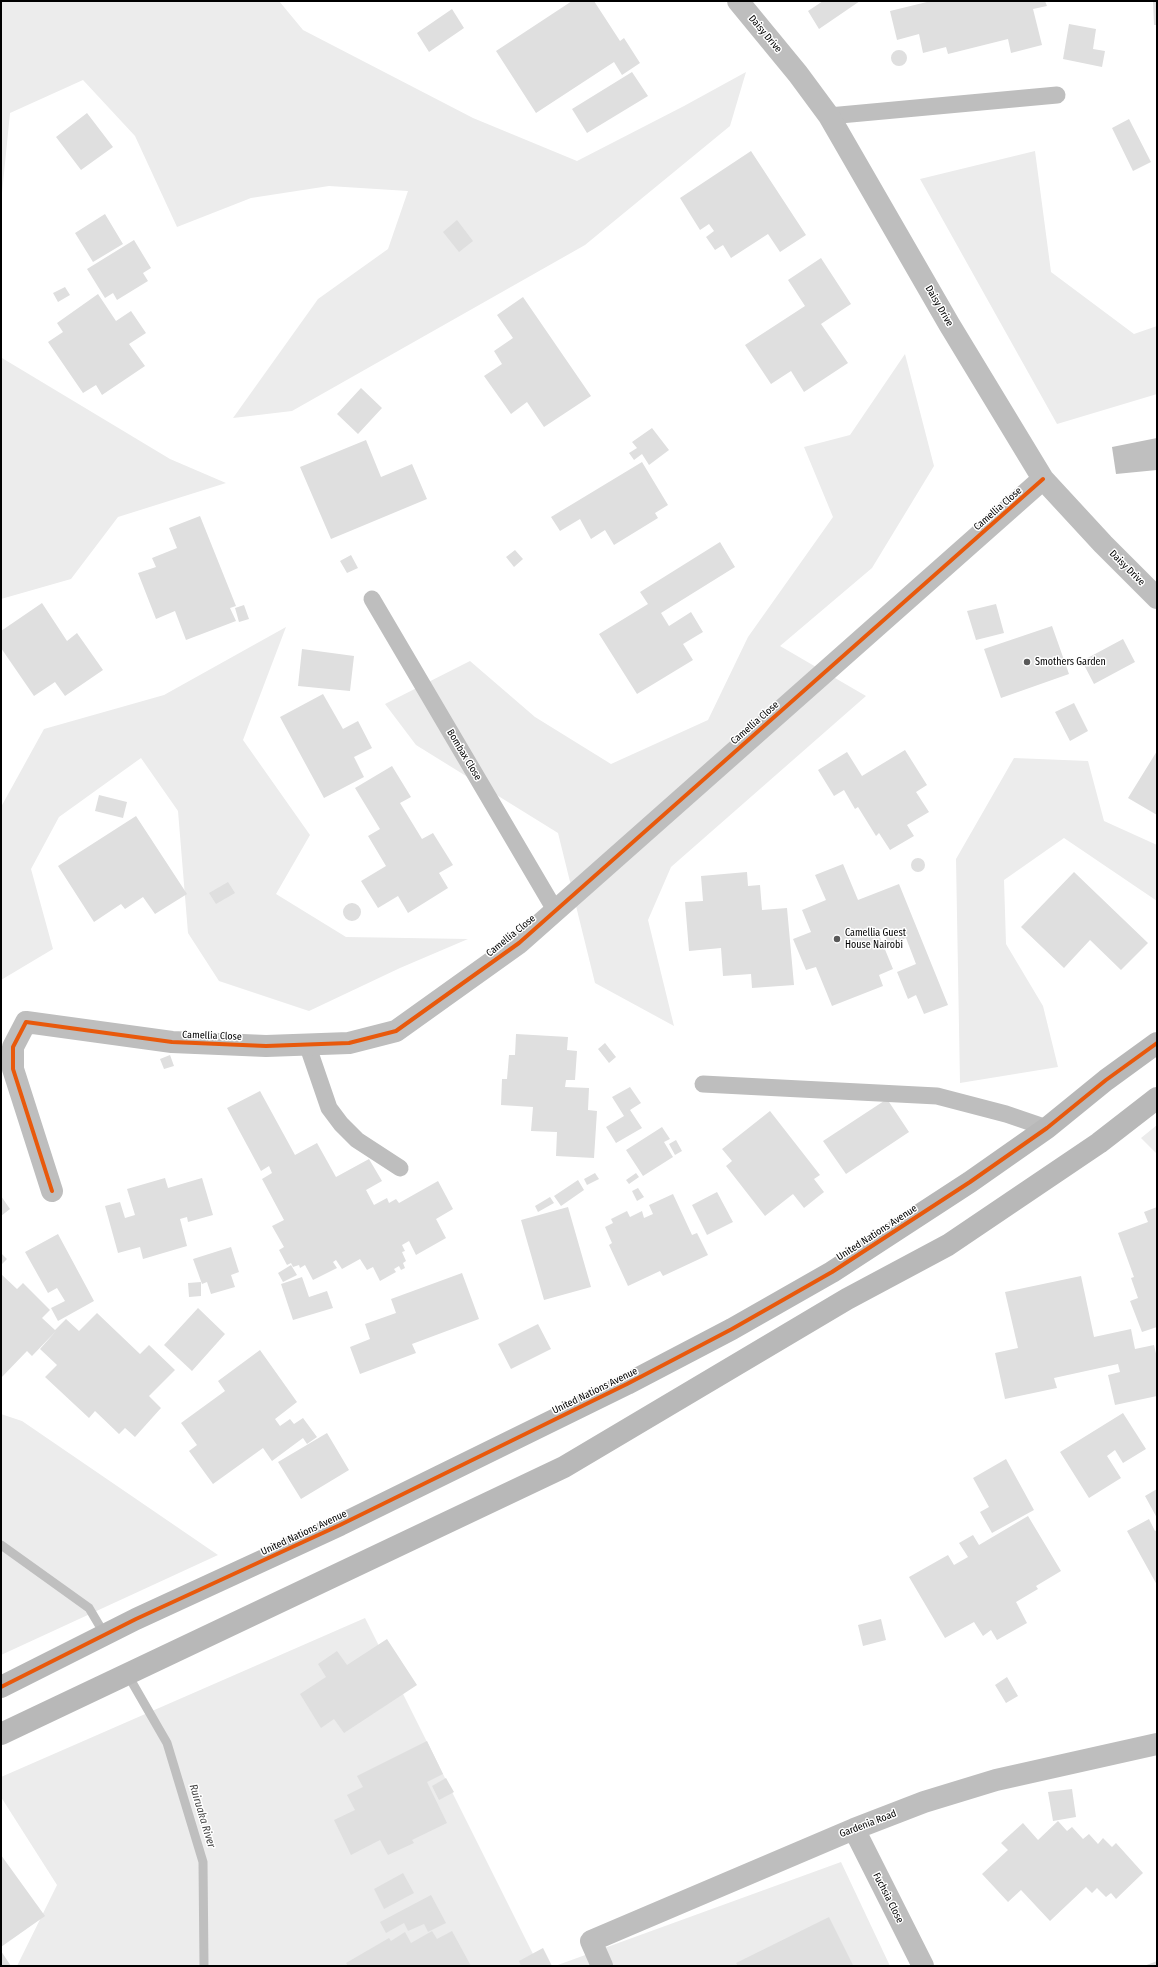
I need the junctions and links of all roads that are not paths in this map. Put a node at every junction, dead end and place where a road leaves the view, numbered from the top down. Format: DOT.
graph roads {
  1 [pos="738,1"];
  2 [pos="1057,95"];
  3 [pos="830,116"];
  4 [pos="1043,480"];
  5 [pos="1157,598"];
  6 [pos="372,600"];
  7 [pos="555,910"];
  8 [pos="1157,1042"];
  9 [pos="307,1044"];
  10 [pos="7,1047"];
  11 [pos="703,1084"];
  12 [pos="1157,1098"];
  13 [pos="1047,1128"];
  14 [pos="400,1168"];
  15 [pos="52,1191"];
  16 [pos="1,1687"];
  17 [pos="1,1734"];
  18 [pos="1157,1744"];
  19 [pos="854,1829"];
  20 [pos="602,1966"];
  21 [pos="923,1966"];
  1 -- 3 [label="street, Daisy Drive"];
  2 -- 3 [label="lane"];
  3 -- 4 [label="street, Daisy Drive"];
  4 -- 5 [label="street, Daisy Drive"];
  4 -- 7 [label="street, Camellia Close"];
  6 -- 7 [label="lane, Bombax Close"];
  7 -- 9 [label="street, Camellia Close"];
  8 -- 13 [label="street, United Nations Avenue"];
  9 -- 10 [label="street, Camellia Close"];
  9 -- 14 [label="lane"];
  10 -- 15 [label="street, Camellia Close"];
  11 -- 13 [label="lane"];
  12 -- 17 [label="street"];
  13 -- 16 [label="street, United Nations Avenue"];
  18 -- 19 [label="street, Gardenia Road"];
  19 -- 20 [label="street, Gardenia Road"];
  19 -- 21 [label="street, Fuchsia Close"];
}
